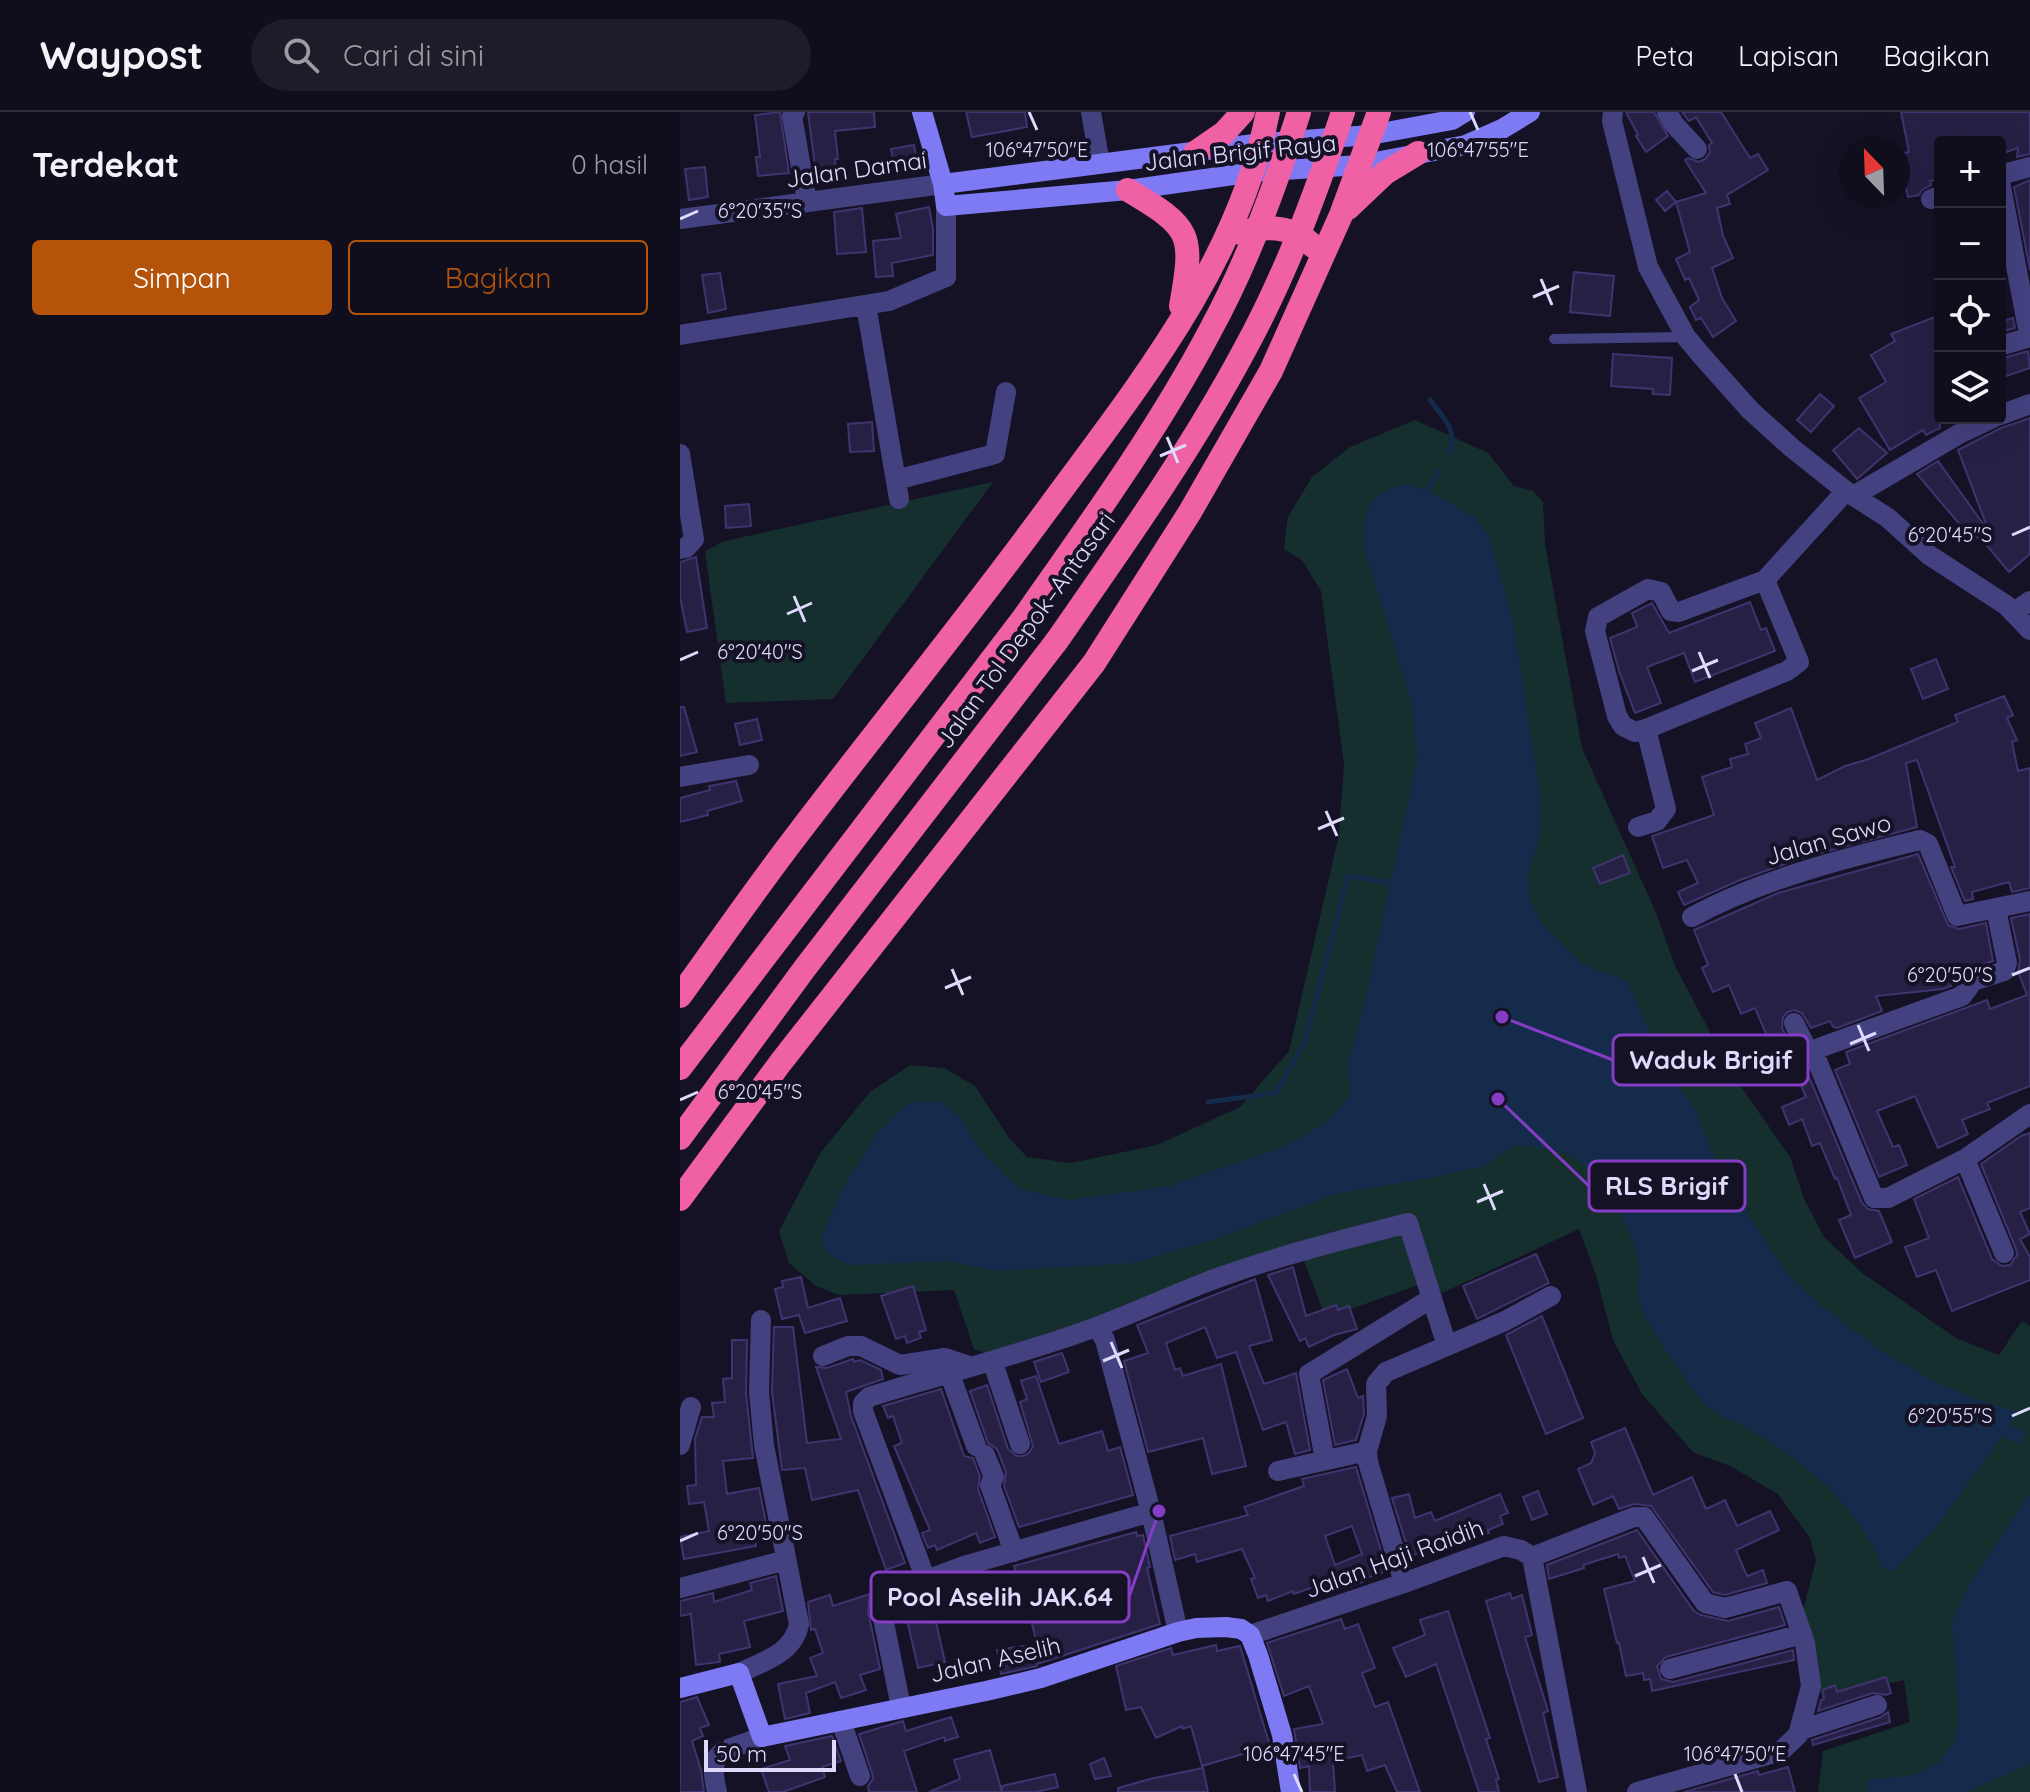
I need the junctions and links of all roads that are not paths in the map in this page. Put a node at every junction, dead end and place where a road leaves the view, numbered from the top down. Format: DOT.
graph roads {
  1 [pos="795,112"];
  2 [pos="922,112"];
  3 [pos="1091,112"];
  4 [pos="1243,112"];
  5 [pos="1268,112"];
  6 [pos="1299,112"];
  7 [pos="1343,112"];
  8 [pos="1379,112"];
  9 [pos="1465,112"];
  10 [pos="1613,112"];
  11 [pos="1667,112"];
  12 [pos="1528,113"];
  13 [pos="1370,135"];
  14 [pos="1262,143"];
  15 [pos="1697,149"];
  16 [pos="1195,153"];
  17 [pos="1418,153"];
  18 [pos="1100,164"];
  19 [pos="1359,165"];
  20 [pos="2030,167"];
  21 [pos="1254,172"];
  22 [pos="2006,176"];
  23 [pos="943,184"];
  24 [pos="1128,190"];
  25 [pos="807,202"];
  26 [pos="946,206"];
  27 [pos="2006,208"];
  28 [pos="1341,215"];
  29 [pos="680,219"];
  30 [pos="1224,243"];
  31 [pos="1321,255"];
  32 [pos="866,305"];
  33 [pos="1177,328"];
  34 [pos="2030,330"];
  35 [pos="680,335"];
  36 [pos="1686,337"];
  37 [pos="2030,337"];
  38 [pos="1554,339"];
  39 [pos="2006,344"];
  40 [pos="1006,392"];
  41 [pos="2030,404"];
  42 [pos="2006,413"];
  43 [pos="1980,424"];
  44 [pos="680,454"];
  45 [pos="1850,493"];
  46 [pos="687,544"];
  47 [pos="1765,580"];
  48 [pos="2022,607"];
  49 [pos="2030,630"];
  50 [pos="1646,729"];
  51 [pos="749,765"];
  52 [pos="680,777"];
  53 [pos="1638,827"];
  54 [pos="2030,901"];
  55 [pos="1996,909"];
  56 [pos="1692,917"];
  57 [pos="680,996"];
  58 [pos="1794,1023"];
  59 [pos="1815,1056"];
  60 [pos="680,1068"];
  61 [pos="2030,1114"];
  62 [pos="680,1138"];
  63 [pos="1965,1159"];
  64 [pos="680,1199"];
  65 [pos="2004,1253"];
  66 [pos="1551,1296"];
  67 [pos="1432,1298"];
  68 [pos="761,1320"];
  69 [pos="1097,1327"];
  70 [pos="1447,1346"];
  71 [pos="823,1356"];
  72 [pos="993,1363"];
  73 [pos="959,1369"];
  74 [pos="691,1407"];
  75 [pos="1020,1444"];
  76 [pos="680,1445"];
  77 [pos="1367,1451"];
  78 [pos="1325,1460"];
  79 [pos="1278,1471"];
  80 [pos="1151,1512"];
  81 [pos="1014,1552"];
  82 [pos="1532,1557"];
  83 [pos="786,1560"];
  84 [pos="926,1580"];
  85 [pos="1404,1583"];
  86 [pos="680,1588"];
  87 [pos="1178,1632"];
  88 [pos="1802,1634"];
  89 [pos="1250,1635"];
  90 [pos="1670,1669"];
  91 [pos="739,1673"];
  92 [pos="680,1688"];
  93 [pos="1877,1705"];
  94 [pos="901,1707"];
  95 [pos="841,1721"];
  96 [pos="1801,1730"];
  97 [pos="762,1737"];
  98 [pos="860,1776"];
  99 [pos="1715,1782"];
  100 [pos="717,1792"];
  101 [pos="1291,1792"];
  102 [pos="1577,1792"];
  103 [pos="1637,1792"];
  1 -- 25 [label="street"];
  2 -- 23 [label="street"];
  3 -- 18 [label="street"];
  4 -- 16 [label="highway"];
  5 -- 14 [label="highway"];
  6 -- 60 [label="highway, Jalan Tol Depok–Antasari, bridge"];
  7 -- 62 [label="highway, Jalan Tol Depok–Antasari, bridge"];
  8 -- 13 [label="highway"];
  9 -- 13 [label="street, Jalan Brigif Raya"];
  10 -- 36 [label="street"];
  11 -- 15 [label="street"];
  12 -- 17 [label="street, Jalan Brigif Raya"];
  13 -- 14 [label="street, Jalan Brigif Raya"];
  13 -- 19 [label="highway"];
  14 -- 16 [label="street, Jalan Brigif Raya"];
  14 -- 21 [label="highway"];
  16 -- 18 [label="street, Jalan Brigif Raya"];
  17 -- 19 [label="street, Jalan Brigif Raya"];
  17 -- 28 [label="highway"];
  18 -- 23 [label="street, Jalan Brigif Raya"];
  19 -- 21 [label="street, Jalan Brigif Raya"];
  19 -- 28 [label="highway"];
  20 -- 22 [label="street"];
  21 -- 24 [label="street, Jalan Brigif Raya"];
  21 -- 30 [label="highway"];
  23 -- 25 [label="street, Jalan Damai"];
  23 -- 26 [label="street"];
  24 -- 26 [label="street, Jalan Brigif Raya"];
  24 -- 33 [label="highway"];
  25 -- 29 [label="street, Jalan Damai"];
  26 -- 32 [label="street"];
  27 -- 34 [label="street"];
  28 -- 31 [label="highway"];
  30 -- 31 [label="highway"];
  30 -- 33 [label="highway"];
  31 -- 64 [label="highway"];
  32 -- 35 [label="street"];
  32 -- 40 [label="street"];
  33 -- 57 [label="highway"];
  36 -- 38 [label="lane"];
  36 -- 45 [label="street"];
  37 -- 39 [label="street"];
  41 -- 42 [label="street"];
  43 -- 45 [label="street"];
  44 -- 46 [label="street"];
  45 -- 47 [label="street"];
  45 -- 48 [label="street"];
  47 -- 50 [label="street"];
  47 -- 50 [label="street"];
  48 -- 49 [label="street"];
  50 -- 53 [label="street"];
  51 -- 52 [label="street"];
  54 -- 55 [label="street, Jalan Sawo"];
  55 -- 56 [label="street, Jalan Sawo"];
  55 -- 59 [label="street"];
  58 -- 59 [label="street"];
  59 -- 63 [label="street"];
  61 -- 63 [label="street"];
  63 -- 65 [label="street"];
  66 -- 70 [label="street"];
  67 -- 69 [label="street"];
  67 -- 70 [label="street"];
  67 -- 78 [label="street"];
  68 -- 83 [label="street"];
  69 -- 72 [label="street"];
  69 -- 80 [label="street"];
  70 -- 77 [label="street"];
  71 -- 73 [label="street"];
  72 -- 73 [label="street"];
  72 -- 75 [label="street"];
  73 -- 81 [label="street"];
  73 -- 84 [label="street"];
  74 -- 76 [label="street"];
  77 -- 78 [label="street"];
  77 -- 85 [label="street"];
  78 -- 79 [label="street"];
  80 -- 81 [label="street"];
  80 -- 87 [label="street"];
  81 -- 84 [label="street"];
  82 -- 85 [label="street, Jalan Haji Raidih"];
  82 -- 88 [label="street"];
  82 -- 102 [label="street"];
  83 -- 86 [label="street"];
  83 -- 91 [label="street"];
  84 -- 94 [label="street"];
  85 -- 89 [label="street, Jalan Haji Raidih"];
  87 -- 89 [label="street, Jalan Aselih"];
  87 -- 94 [label="street, Jalan Aselih"];
  88 -- 90 [label="street"];
  88 -- 96 [label="street"];
  89 -- 101 [label="street"];
  91 -- 92 [label="street"];
  91 -- 97 [label="street"];
  93 -- 96 [label="street"];
  94 -- 95 [label="street, Jalan Aselih"];
  95 -- 97 [label="street, Jalan Aselih"];
  95 -- 98 [label="street"];
  96 -- 99 [label="street"];
  97 -- 100 [label="street"];
  99 -- 103 [label="street"];
}
